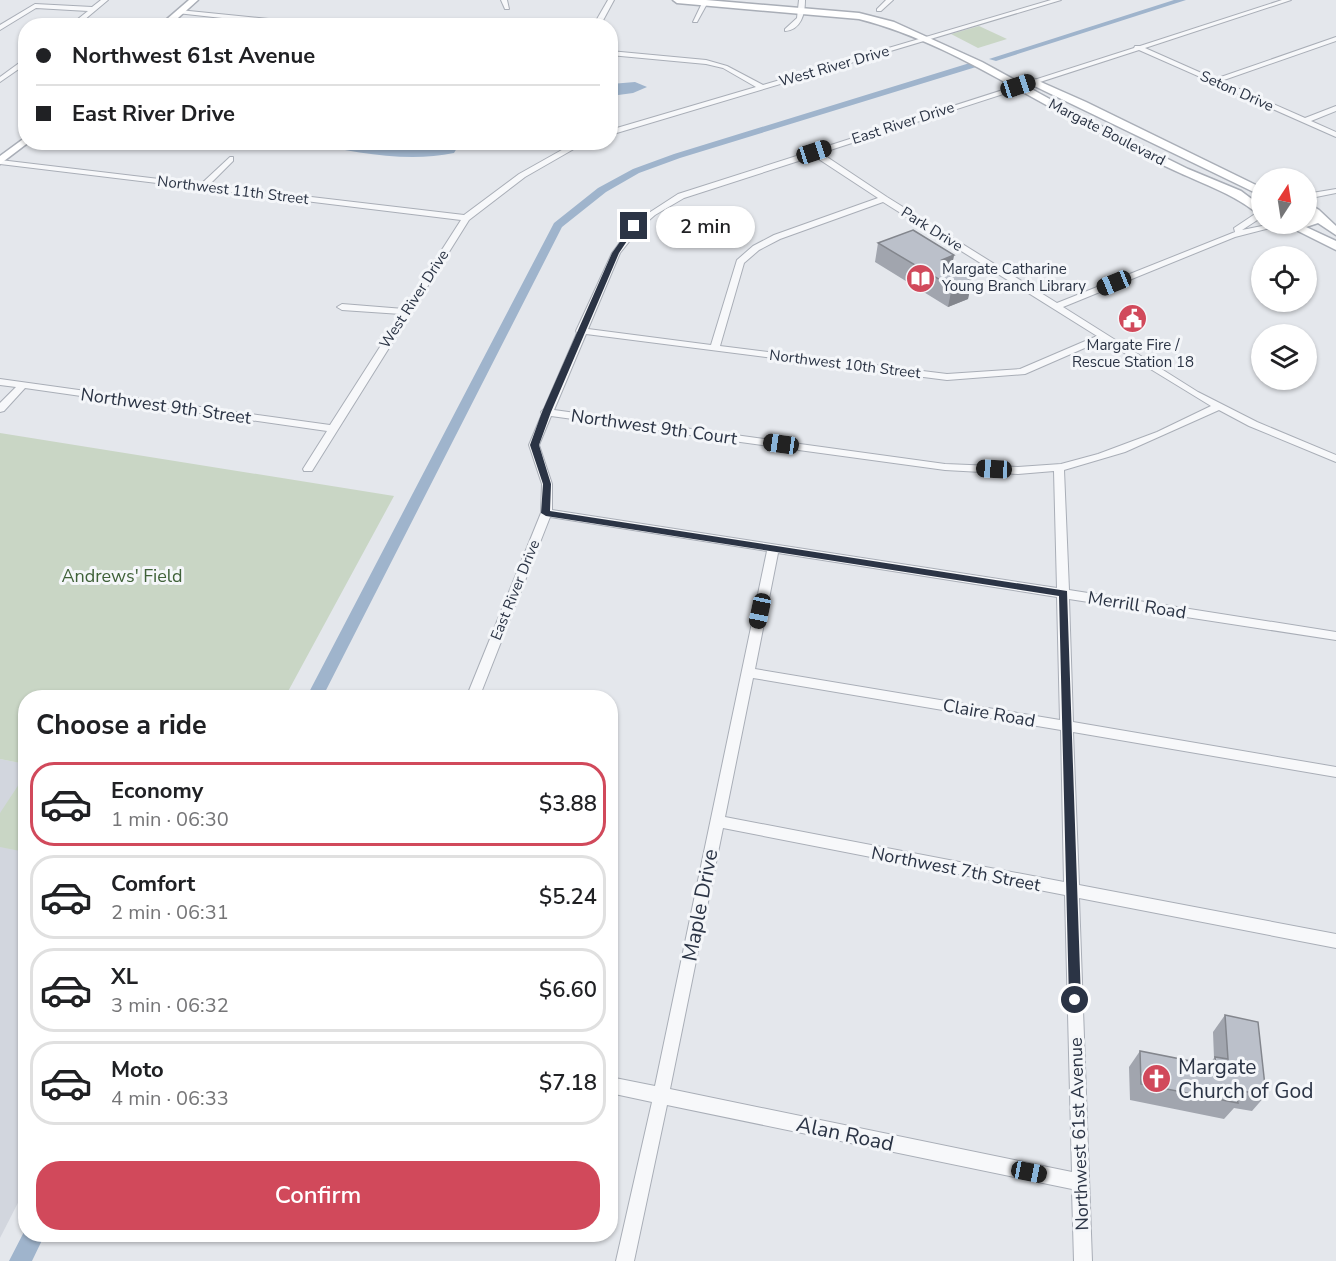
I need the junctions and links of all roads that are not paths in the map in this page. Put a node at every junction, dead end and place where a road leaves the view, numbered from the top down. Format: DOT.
graph roads {
  1 [pos="105,0"];
  2 [pos="194,0"];
  3 [pos="504,0"];
  4 [pos="611,0"];
  5 [pos="677,0"];
  6 [pos="785,0"];
  7 [pos="890,0"];
  8 [pos="1031,0"];
  9 [pos="1058,0"];
  10 [pos="1288,0"];
  11 [pos="705,2"];
  12 [pos="802,4"];
  13 [pos="1041,5"];
  14 [pos="507,8"];
  15 [pos="93,9"];
  16 [pos="879,10"];
  17 [pos="179,12"];
  18 [pos="890,13"];
  19 [pos="82,18"];
  20 [pos="172,18"];
  21 [pos="239,18"];
  22 [pos="601,18"];
  23 [pos="695,21"];
  24 [pos="922,26"];
  25 [pos="0,28"];
  26 [pos="787,30"];
  27 [pos="940,35"];
  28 [pos="926,39"];
  29 [pos="1336,39"];
  30 [pos="1137,47"];
  31 [pos="618,54"];
  32 [pos="18,66"];
  33 [pos="0,80"];
  34 [pos="1032,81"];
  35 [pos="1215,81"];
  36 [pos="1018,86"];
  37 [pos="761,87"];
  38 [pos="1336,108"];
  39 [pos="1305,121"];
  40 [pos="618,131"];
  41 [pos="1336,135"];
  42 [pos="18,146"];
  43 [pos="566,150"];
  44 [pos="814,152"];
  45 [pos="230,159"];
  46 [pos="0,161"];
  47 [pos="203,186"];
  48 [pos="1251,188"];
  49 [pos="1336,191"];
  50 [pos="1317,195"];
  51 [pos="884,199"];
  52 [pos="1251,203"];
  53 [pos="1317,206"];
  54 [pos="1317,215"];
  55 [pos="1251,217"];
  56 [pos="466,218"];
  57 [pos="1251,231"];
  58 [pos="1336,232"];
  59 [pos="1315,234"];
  60 [pos="1232,235"];
  61 [pos="1336,246"];
  62 [pos="342,306"];
  63 [pos="1056,307"];
  64 [pos="405,312"];
  65 [pos="581,331"];
  66 [pos="1103,338"];
  67 [pos="715,347"];
  68 [pos="0,382"];
  69 [pos="23,385"];
  70 [pos="1217,406"];
  71 [pos="0,409"];
  72 [pos="546,412"];
  73 [pos="333,429"];
  74 [pos="1336,459"];
  75 [pos="1059,467"];
  76 [pos="308,469"];
  77 [pos="546,513"];
  78 [pos="773,549"];
  79 [pos="1063,594"];
  80 [pos="1336,636"];
  81 [pos="747,672"];
  82 [pos="475,690"];
  83 [pos="1067,727"];
  84 [pos="1336,772"];
  85 [pos="717,822"];
  86 [pos="1072,892"];
  87 [pos="1336,941"];
  88 [pos="618,1087"];
  89 [pos="661,1096"];
  90 [pos="1080,1182"];
  91 [pos="626,1261"];
  92 [pos="1083,1261"];
  1 -- 15 [label="street"];
  2 -- 17 [label="street"];
  3 -- 14 [label="street"];
  4 -- 22 [label="street"];
  5 -- 11 [label="street, Margate Boulevard"];
  6 -- 12 [label="street, Margate Boulevard"];
  7 -- 16 [label="street"];
  8 -- 13 [label="street"];
  9 -- 13 [label="street, West River Drive"];
  10 -- 30 [label="street, East River Drive"];
  11 -- 12 [label="street, Margate Boulevard"];
  11 -- 23 [label="street"];
  12 -- 16 [label="street, Margate Boulevard"];
  12 -- 26 [label="street"];
  12 -- 28 [label="street, Margate Boulevard"];
  13 -- 27 [label="street, West River Drive"];
  15 -- 19 [label="street"];
  15 -- 25 [label="street"];
  16 -- 18 [label="street, Margate Boulevard"];
  17 -- 20 [label="street"];
  17 -- 21 [label="street"];
  24 -- 27 [label="street, Margate Boulevard"];
  27 -- 28 [label="street, West River Drive"];
  27 -- 34 [label="street, Margate Boulevard"];
  28 -- 36 [label="street, Margate Boulevard"];
  28 -- 37 [label="street, West River Drive"];
  29 -- 35 [label="street"];
  30 -- 34 [label="street, East River Drive"];
  30 -- 35 [label="street, Seton Drive"];
  31 -- 37 [label="street"];
  32 -- 33 [label="street"];
  34 -- 36 [label="street, East River Drive"];
  34 -- 48 [label="street, Margate Boulevard"];
  35 -- 39 [label="street, Seton Drive"];
  36 -- 44 [label="street, East River Drive"];
  36 -- 52 [label="street, Margate Boulevard"];
  37 -- 40 [label="street, West River Drive"];
  38 -- 39 [label="street"];
  39 -- 41 [label="street, Seton Drive"];
  42 -- 46 [label="street"];
  43 -- 56 [label="street, West River Drive"];
  44 -- 51 [label="street, Park Drive"];
  44 -- 65 [label="street, East River Drive"];
  45 -- 47 [label="street"];
  46 -- 47 [label="street, Northwest 11th Street"];
  47 -- 56 [label="street, Northwest 11th Street"];
  49 -- 50 [label="street"];
  49 -- 53 [label="street"];
  51 -- 63 [label="street, Park Drive"];
  51 -- 67 [label="street"];
  54 -- 58 [label="street"];
  55 -- 60 [label="street"];
  56 -- 64 [label="street, West River Drive"];
  57 -- 60 [label="street"];
  59 -- 61 [label="street"];
  60 -- 63 [label="street"];
  62 -- 64 [label="street"];
  63 -- 66 [label="street, Park Drive"];
  64 -- 73 [label="street, West River Drive"];
  65 -- 67 [label="street, Northwest 10th Street"];
  65 -- 72 [label="street, East River Drive"];
  66 -- 67 [label="street, Northwest 10th Street"];
  66 -- 70 [label="street, Park Drive"];
  68 -- 69 [label="street, Northwest 9th Street"];
  69 -- 71 [label="street"];
  69 -- 73 [label="street, Northwest 9th Street"];
  70 -- 74 [label="street, Park Drive"];
  70 -- 75 [label="street, Northwest 9th Court"];
  72 -- 75 [label="street, Northwest 9th Court"];
  72 -- 77 [label="street, East River Drive"];
  73 -- 76 [label="street, West River Drive"];
  75 -- 79 [label="street, Northwest 61st Avenue"];
  77 -- 78 [label="street, Merrill Road"];
  77 -- 82 [label="street, East River Drive"];
  78 -- 79 [label="street, Merrill Road"];
  78 -- 81 [label="street, Maple Drive"];
  79 -- 80 [label="street, Merrill Road"];
  79 -- 83 [label="street, Northwest 61st Avenue"];
  81 -- 83 [label="street, Claire Road"];
  81 -- 85 [label="street, Maple Drive"];
  83 -- 84 [label="street, Claire Road"];
  83 -- 86 [label="street, Northwest 61st Avenue"];
  85 -- 86 [label="street, Northwest 7th Street"];
  85 -- 89 [label="street, Maple Drive"];
  86 -- 87 [label="street, Northwest 7th Street"];
  86 -- 90 [label="street, Northwest 61st Avenue"];
  88 -- 89 [label="street, Alan Road"];
  89 -- 90 [label="street, Alan Road"];
  89 -- 91 [label="street, Maple Drive"];
  90 -- 92 [label="street, Northwest 61st Avenue"];
}
